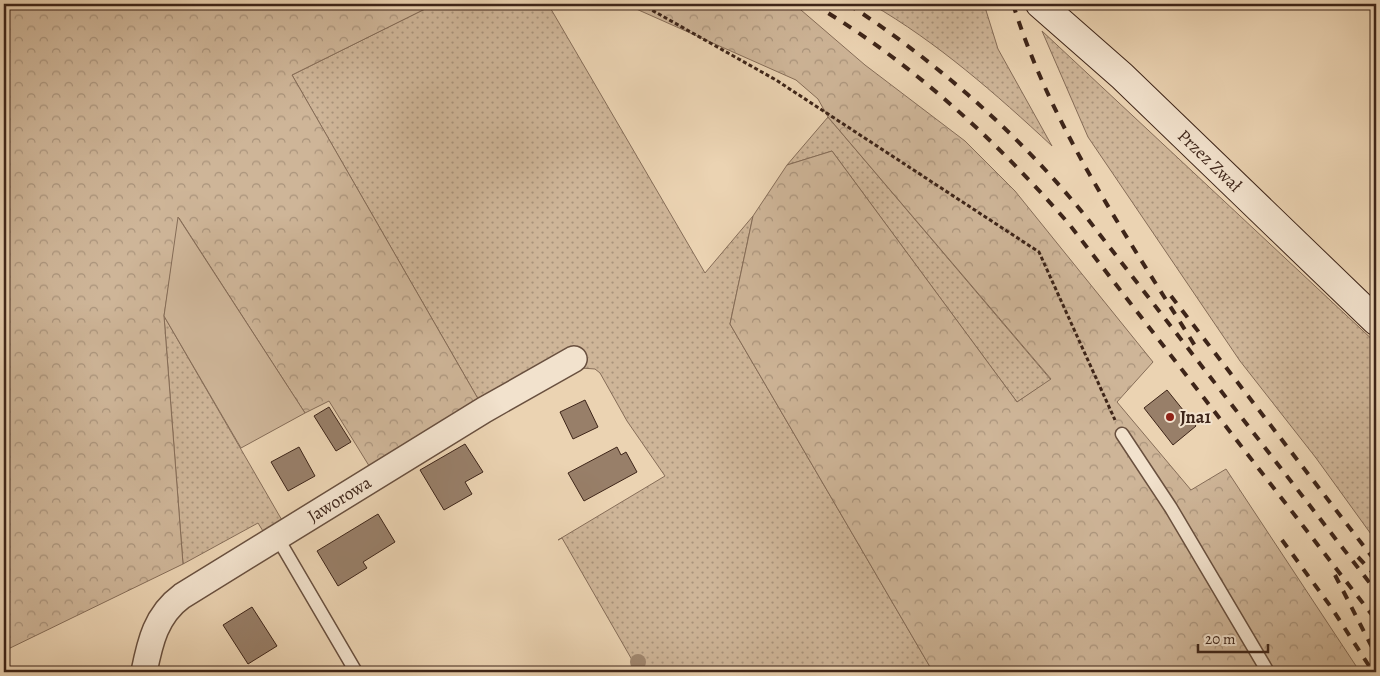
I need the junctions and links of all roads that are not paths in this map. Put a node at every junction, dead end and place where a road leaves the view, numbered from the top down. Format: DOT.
graph roads {
  1 [pos="1040,4"];
  2 [pos="1376,321"];
  3 [pos="574,359"];
  4 [pos="1122,434"];
  5 [pos="277,538"];
  6 [pos="144,672"];
  7 [pos="356,672"];
  8 [pos="1268,672"];
  1 -- 2 [label="street, Przez Zwał"];
  3 -- 5 [label="street, Jaworowa"];
  4 -- 8 [label="lane"];
  5 -- 6 [label="street, Jaworowa"];
  5 -- 7 [label="lane"];
}
